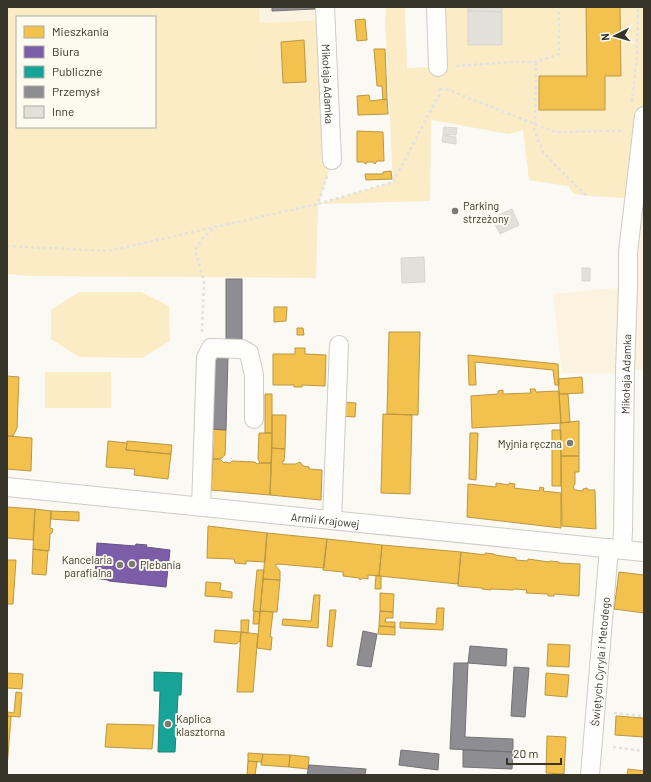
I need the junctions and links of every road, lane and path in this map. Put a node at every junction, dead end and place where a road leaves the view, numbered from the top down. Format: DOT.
graph roads {
  1 [pos="325,7"];
  2 [pos="436,7"];
  3 [pos="559,7"];
  4 [pos="536,62"];
  5 [pos="438,68"];
  6 [pos="536,124"];
  7 [pos="643,124"];
  8 [pos="332,160"];
  9 [pos="587,196"];
  10 [pos="639,200"];
  11 [pos="318,204"];
  12 [pos="215,227"];
  13 [pos="7,246"];
  14 [pos="195,250"];
  15 [pos="339,345"];
  16 [pos="254,419"];
  17 [pos="7,487"];
  18 [pos="200,507"];
  19 [pos="332,520"];
  20 [pos="615,549"];
  21 [pos="644,552"];
  22 [pos="614,713"];
  23 [pos="644,716"];
  24 [pos="613,747"];
  25 [pos="644,751"];
  26 [pos="590,775"];
  1 -- 8 [label="street, Mikołaja Adamka"];
  2 -- 5 [label="street"];
  3 -- 4 [label="path"];
  4 -- 5 [label="path"];
  4 -- 6 [label="path"];
  6 -- 7 [label="path"];
  6 -- 9 [label="path"];
  6 -- 11 [label="path"];
  7 -- 10 [label="street, Mikołaja Adamka"];
  8 -- 11 [label="path"];
  10 -- 20 [label="street, Mikołaja Adamka"];
  11 -- 12 [label="path"];
  12 -- 13 [label="path"];
  12 -- 14 [label="path"];
  15 -- 19 [label="street"];
  16 -- 18 [label="street"];
  17 -- 18 [label="street, Armii Krajowej"];
  18 -- 19 [label="street, Armii Krajowej"];
  19 -- 20 [label="street, Armii Krajowej"];
  20 -- 21 [label="street, Armii Krajowej"];
  20 -- 26 [label="street, Świętych Cyryla i Metodego"];
  22 -- 23 [label="path"];
  24 -- 25 [label="path"];
}
